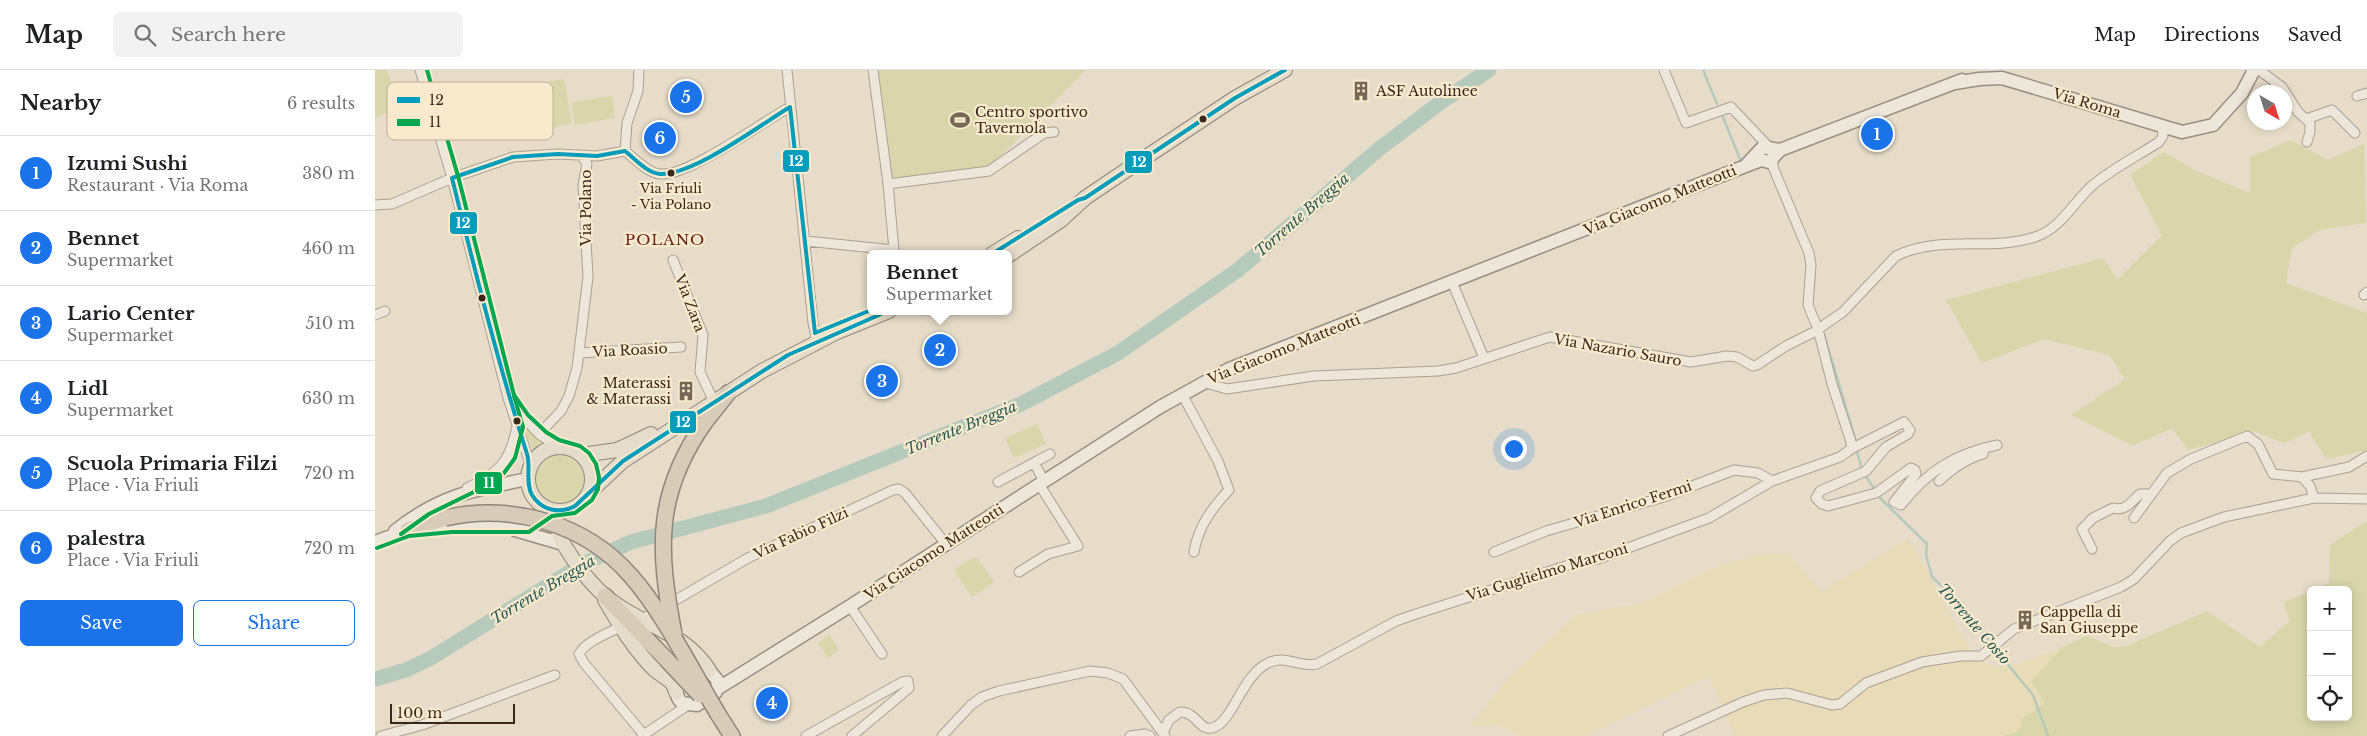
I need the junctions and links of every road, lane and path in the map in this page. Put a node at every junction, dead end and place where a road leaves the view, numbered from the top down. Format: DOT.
graph roads {
  1 [pos="420,70"];
  2 [pos="639,70"];
  3 [pos="787,70"];
  4 [pos="873,70"];
  5 [pos="1285,70"];
  6 [pos="1664,70"];
  7 [pos="2254,70"];
  8 [pos="2259,70"];
  9 [pos="1993,72"];
  10 [pos="424,82"];
  11 [pos="2367,93"];
  12 [pos="2357,96"];
  13 [pos="790,107"];
  14 [pos="2306,119"];
  15 [pos="2162,127"];
  16 [pos="1055,132"];
  17 [pos="2355,133"];
  18 [pos="441,140"];
  19 [pos="2307,142"];
  20 [pos="625,151"];
  21 [pos="1769,154"];
  22 [pos="582,156"];
  23 [pos="1745,166"];
  24 [pos="452,178"];
  25 [pos="888,184"];
  26 [pos="1085,198"];
  27 [pos="375,205"];
  28 [pos="806,241"];
  29 [pos="998,250"];
  30 [pos="1012,253"];
  31 [pos="673,260"];
  32 [pos="1452,282"];
  33 [pos="385,311"];
  34 [pos="867,312"];
  35 [pos="375,315"];
  36 [pos="878,315"];
  37 [pos="1818,329"];
  38 [pos="813,339"];
  39 [pos="681,347"];
  40 [pos="579,353"];
  41 [pos="1484,358"];
  42 [pos="1202,382"];
  43 [pos="728,393"];
  44 [pos="1182,394"];
  45 [pos="508,398"];
  46 [pos="712,400"];
  47 [pos="517,426"];
  48 [pos="539,434"];
  49 [pos="1997,445"];
  50 [pos="558,447"];
  51 [pos="1851,449"];
  52 [pos="1984,449"];
  53 [pos="1051,454"];
  54 [pos="582,455"];
  55 [pos="2367,456"];
  56 [pos="1034,463"];
  57 [pos="529,472"];
  58 [pos="2302,477"];
  59 [pos="1772,480"];
  60 [pos="1939,481"];
  61 [pos="998,482"];
  62 [pos="1041,483"];
  63 [pos="590,492"];
  64 [pos="2151,494"];
  65 [pos="453,495"];
  66 [pos="2314,498"];
  67 [pos="2367,499"];
  68 [pos="550,510"];
  69 [pos="571,510"];
  70 [pos="2135,518"];
  71 [pos="503,527"];
  72 [pos="408,530"];
  73 [pos="381,540"];
  74 [pos="564,544"];
  75 [pos="946,544"];
  76 [pos="2092,549"];
  77 [pos="1194,552"];
  78 [pos="1494,552"];
  79 [pos="1019,572"];
  80 [pos="598,589"];
  81 [pos="850,606"];
  82 [pos="643,619"];
  83 [pos="622,626"];
  84 [pos="675,643"];
  85 [pos="882,654"];
  86 [pos="755,664"];
  87 [pos="711,671"];
  88 [pos="555,675"];
  89 [pos="717,689"];
  90 [pos="681,699"];
  91 [pos="718,714"];
  92 [pos="1164,734"];
  93 [pos="1680,734"];
  94 [pos="643,735"];
  95 [pos="381,736"];
  96 [pos="732,736"];
  97 [pos="806,736"];
  98 [pos="852,736"];
  99 [pos="942,736"];
  100 [pos="1130,736"];
  101 [pos="1150,736"];
  102 [pos="1668,736"];
  1 -- 10 [label="street"];
  2 -- 20 [label="street"];
  3 -- 13 [label="street"];
  4 -- 25 [label="street"];
  5 -- 26 [label="main road"];
  6 -- 21 [label="street"];
  7 -- 15 [label="street, Via Roma"];
  8 -- 14 [label="street"];
  9 -- 15 [label="street, Via Roma"];
  9 -- 21 [label="street, Via Roma"];
  11 -- 12 [label="street"];
  13 -- 20 [label="street"];
  13 -- 28 [label="street"];
  14 -- 17 [label="street"];
  14 -- 19 [label="street"];
  15 -- 37 [label="street"];
  16 -- 25 [label="street"];
  18 -- 24 [label="street"];
  20 -- 22 [label="street"];
  21 -- 23 [label="street, Via Roma"];
  21 -- 37 [label="street"];
  22 -- 24 [label="street, Via Polano"];
  22 -- 40 [label="street, Via Polano"];
  23 -- 32 [label="street, Via Giacomo Matteotti"];
  24 -- 27 [label="street, Via Polano"];
  24 -- 45 [label="street"];
  25 -- 28 [label="street"];
  26 -- 29 [label="main road"];
  26 -- 30 [label="main road"];
  28 -- 38 [label="street"];
  31 -- 46 [label="street, Via Zara"];
  32 -- 41 [label="street"];
  32 -- 42 [label="street, Via Giacomo Matteotti"];
  33 -- 35 [label="street"];
  34 -- 38 [label="main road"];
  36 -- 38 [label="main road"];
  37 -- 41 [label="street, Via Nazario Sauro"];
  37 -- 51 [label="street"];
  38 -- 43 [label="main road"];
  38 -- 46 [label="main road"];
  39 -- 40 [label="street, Via Roasio"];
  40 -- 48 [label="street, Via Polano"];
  41 -- 42 [label="street, Via Nazario Sauro"];
  42 -- 44 [label="street, Via Giacomo Matteotti"];
  43 -- 46 [label="main road"];
  43 -- 84 [label="highway, bridge"];
  44 -- 62 [label="street, Via Giacomo Matteotti"];
  44 -- 77 [label="street"];
  45 -- 47 [label="street"];
  45 -- 48 [label="street"];
  46 -- 54 [label="main road"];
  46 -- 63 [label="main road"];
  47 -- 57 [label="street"];
  47 -- 65 [label="street"];
  48 -- 50 [label="street"];
  49 -- 52 [label="street"];
  50 -- 54 [label="main road"];
  50 -- 57 [label="main road"];
  51 -- 52 [label="street, Via Guglielmo Marconi"];
  51 -- 59 [label="street, Via Guglielmo Marconi"];
  52 -- 60 [label="street"];
  53 -- 56 [label="street"];
  54 -- 63 [label="main road"];
  55 -- 58 [label="street"];
  56 -- 61 [label="street"];
  56 -- 62 [label="street"];
  57 -- 65 [label="street"];
  57 -- 68 [label="main road"];
  58 -- 64 [label="street"];
  58 -- 66 [label="street"];
  59 -- 78 [label="street, Via Enrico Fermi"];
  59 -- 92 [label="street, Via Guglielmo Marconi"];
  62 -- 75 [label="street, Via Giacomo Matteotti"];
  62 -- 79 [label="street"];
  63 -- 69 [label="main road"];
  64 -- 70 [label="street"];
  64 -- 76 [label="street"];
  65 -- 73 [label="street"];
  66 -- 67 [label="street"];
  66 -- 93 [label="street"];
  68 -- 69 [label="main road"];
  68 -- 71 [label="street"];
  68 -- 74 [label="main road"];
  69 -- 74 [label="main road"];
  71 -- 72 [label="street"];
  71 -- 74 [label="street"];
  72 -- 73 [label="street"];
  72 -- 84 [label="highway, bridge"];
  74 -- 80 [label="main road"];
  75 -- 81 [label="street, Via Giacomo Matteotti"];
  75 -- 82 [label="street, Via Fabio Filzi"];
  80 -- 82 [label="main road"];
  80 -- 83 [label="main road"];
  80 -- 91 [label="highway, bridge"];
  81 -- 85 [label="street"];
  81 -- 86 [label="street, Via Giacomo Matteotti"];
  82 -- 87 [label="main road"];
  83 -- 90 [label="main road"];
  83 -- 94 [label="street"];
  84 -- 91 [label="highway, bridge"];
  86 -- 87 [label="street, Via Giacomo Matteotti"];
  86 -- 89 [label="street, Via Giacomo Matteotti"];
  87 -- 89 [label="street"];
  87 -- 90 [label="street"];
  88 -- 95 [label="street"];
  89 -- 90 [label="street"];
  90 -- 94 [label="street"];
  91 -- 96 [label="highway"];
  92 -- 99 [label="street"];
  93 -- 102 [label="street"];
  97 -- 98 [label="street"];
  100 -- 101 [label="street"];
}
